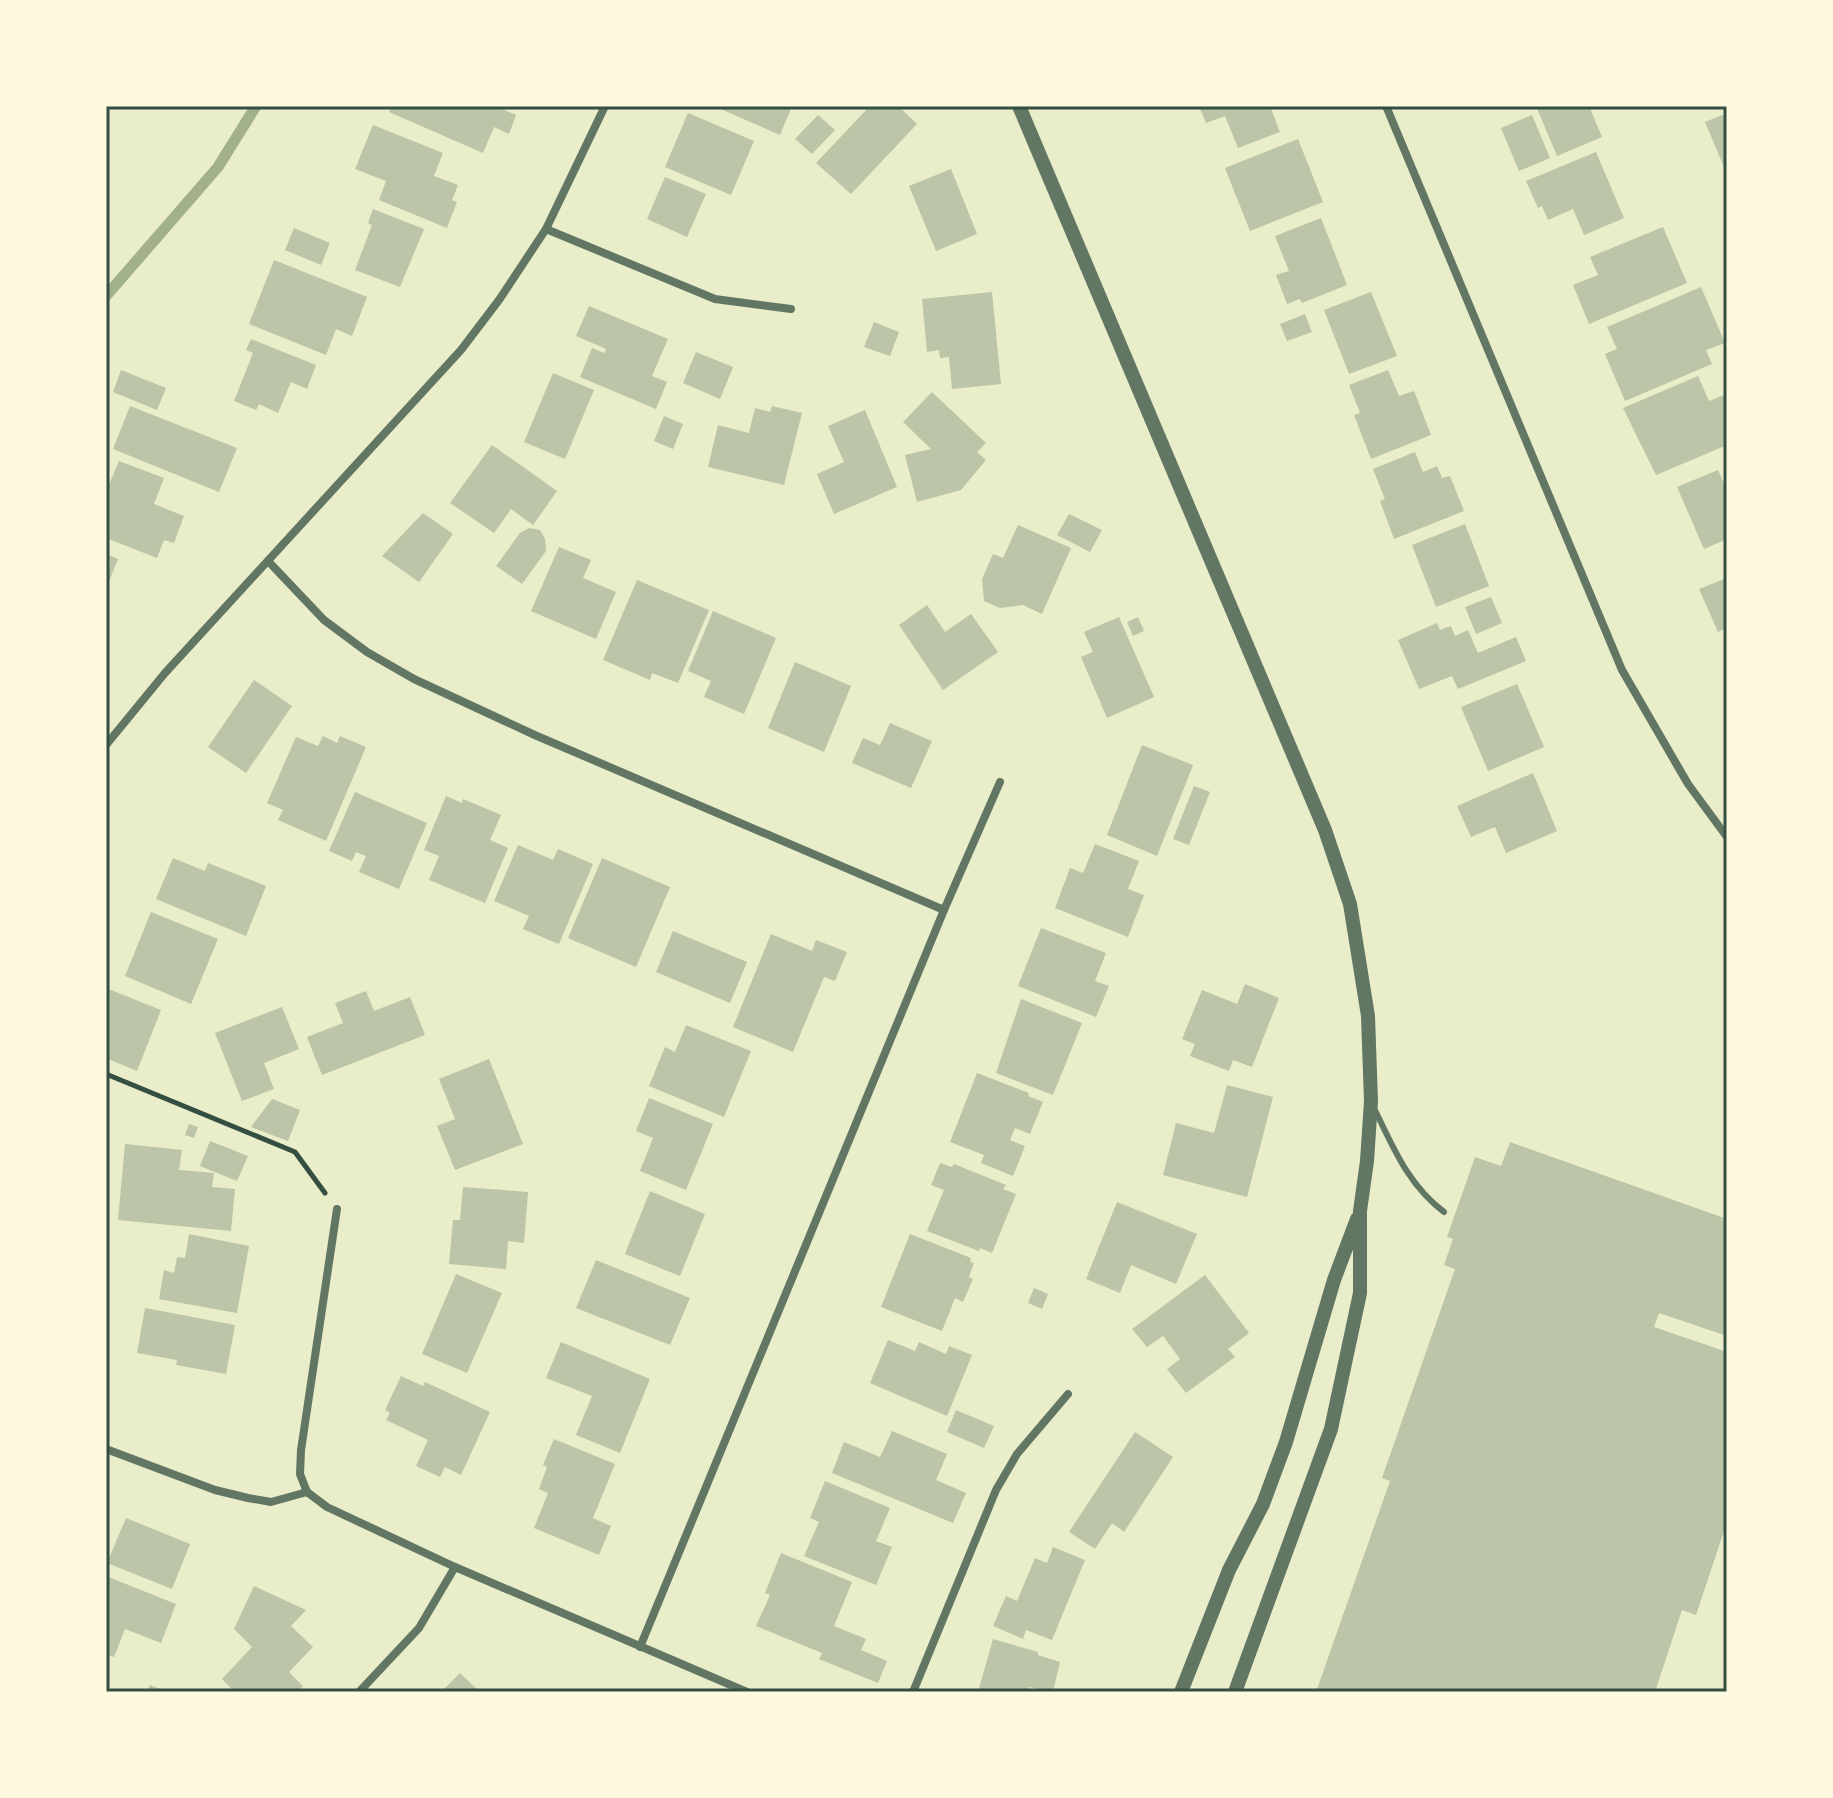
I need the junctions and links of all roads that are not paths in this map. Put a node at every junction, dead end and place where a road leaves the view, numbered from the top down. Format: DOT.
graph roads {
  1 [pos="605,106"];
  2 [pos="1019,106"];
  3 [pos="1386,106"];
  4 [pos="546,229"];
  5 [pos="791,309"];
  6 [pos="268,561"];
  7 [pos="106,745"];
  8 [pos="1000,782"];
  9 [pos="1727,837"];
  10 [pos="944,910"];
  11 [pos="1371,1101"];
  12 [pos="337,1209"];
  13 [pos="1360,1211"];
  14 [pos="1444,1212"];
  15 [pos="1068,1394"];
  16 [pos="106,1449"];
  17 [pos="307,1492"];
  18 [pos="455,1567"];
  19 [pos="640,1647"];
  20 [pos="359,1692"];
  21 [pos="747,1692"];
  22 [pos="913,1692"];
  23 [pos="1181,1692"];
  24 [pos="1235,1692"];
  1 -- 4 [label="street"];
  2 -- 11 [label="street"];
  3 -- 9 [label="street"];
  4 -- 5 [label="street"];
  4 -- 6 [label="street"];
  6 -- 7 [label="street"];
  6 -- 10 [label="street"];
  8 -- 10 [label="street"];
  10 -- 19 [label="street"];
  11 -- 13 [label="street"];
  11 -- 14 [label="lane"];
  12 -- 17 [label="street"];
  13 -- 23 [label="street"];
  13 -- 24 [label="street"];
  15 -- 22 [label="street"];
  16 -- 17 [label="street"];
  17 -- 18 [label="street"];
  18 -- 19 [label="street"];
  18 -- 20 [label="street"];
  19 -- 21 [label="street"];
}
